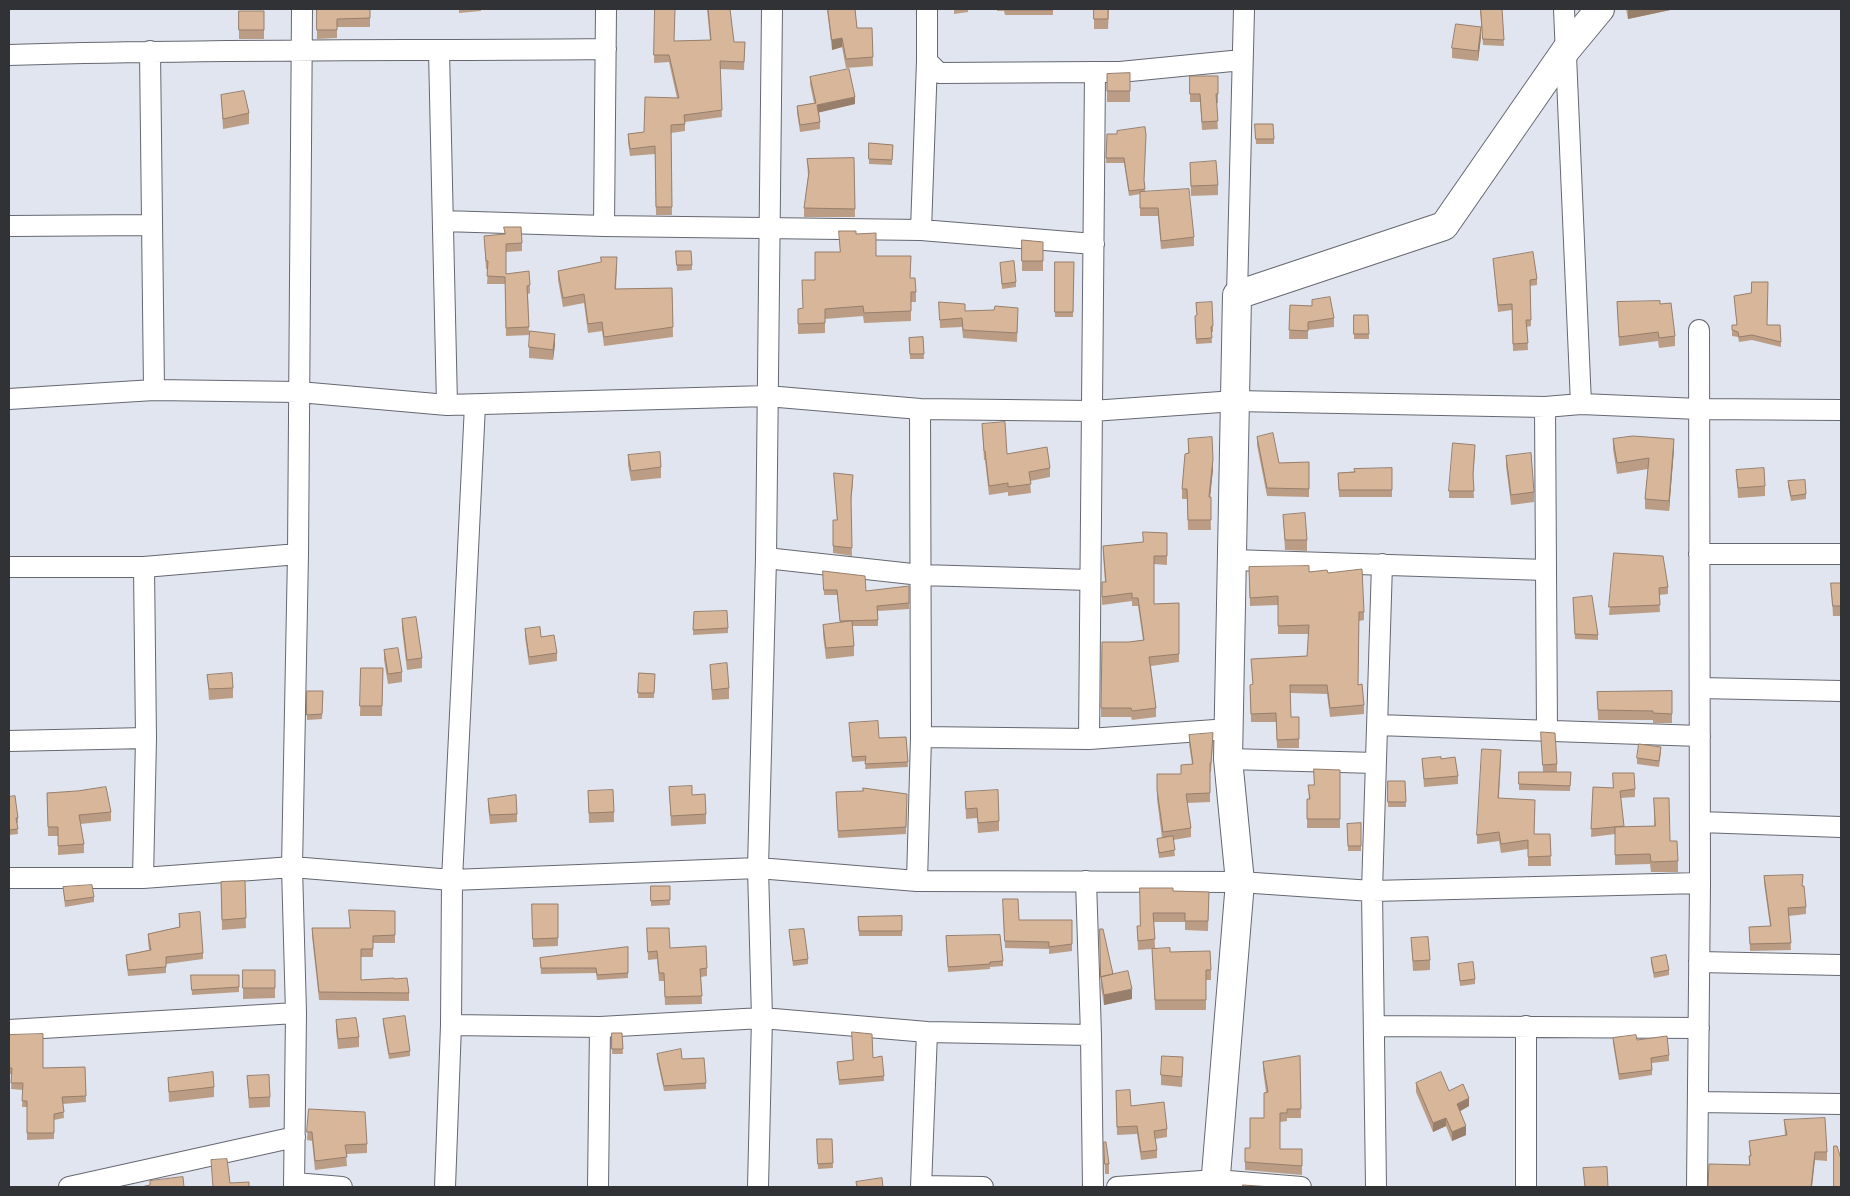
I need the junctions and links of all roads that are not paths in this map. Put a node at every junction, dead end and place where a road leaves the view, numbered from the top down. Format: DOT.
graph roads {
  1 [pos="302,9"];
  2 [pos="606,9"];
  3 [pos="772,9"];
  4 [pos="927,9"];
  5 [pos="1244,9"];
  6 [pos="1564,9"];
  7 [pos="1600,9"];
  8 [pos="606,49"];
  9 [pos="1566,50"];
  10 [pos="150,51"];
  11 [pos="439,51"];
  12 [pos="301,52"];
  13 [pos="9,55"];
  14 [pos="1242,60"];
  15 [pos="927,61"];
  16 [pos="1095,72"];
  17 [pos="443,221"];
  18 [pos="152,225"];
  19 [pos="9,226"];
  20 [pos="604,226"];
  21 [pos="768,227"];
  22 [pos="922,230"];
  23 [pos="1094,244"];
  24 [pos="1237,295"];
  25 [pos="1699,330"];
  26 [pos="154,390"];
  27 [pos="299,392"];
  28 [pos="767,396"];
  29 [pos="9,399"];
  30 [pos="1235,401"];
  31 [pos="1581,404"];
  32 [pos="446,405"];
  33 [pos="475,405"];
  34 [pos="1545,407"];
  35 [pos="920,409"];
  36 [pos="1699,409"];
  37 [pos="1841,410"];
  38 [pos="1092,411"];
  39 [pos="298,554"];
  40 [pos="1699,554"];
  41 [pos="1841,554"];
  42 [pos="766,558"];
  43 [pos="1232,560"];
  44 [pos="1382,564"];
  45 [pos="144,567"];
  46 [pos="9,568"];
  47 [pos="1546,570"];
  48 [pos="921,575"];
  49 [pos="1090,580"];
  50 [pos="1700,688"];
  51 [pos="1841,691"];
  52 [pos="1377,726"];
  53 [pos="1229,729"];
  54 [pos="1547,731"];
  55 [pos="1700,736"];
  56 [pos="921,737"];
  57 [pos="146,738"];
  58 [pos="1088,739"];
  59 [pos="9,741"];
  60 [pos="1228,759"];
  61 [pos="1376,763"];
  62 [pos="1700,822"];
  63 [pos="1841,827"];
  64 [pos="292,867"];
  65 [pos="758,868"];
  66 [pos="9,878"];
  67 [pos="143,878"];
  68 [pos="452,880"];
  69 [pos="917,881"];
  70 [pos="1086,881"];
  71 [pos="1240,882"];
  72 [pos="1700,883"];
  73 [pos="1372,891"];
  74 [pos="1699,962"];
  75 [pos="1841,965"];
  76 [pos="296,1013"];
  77 [pos="762,1018"];
  78 [pos="451,1025"];
  79 [pos="1374,1026"];
  80 [pos="1526,1026"];
  81 [pos="600,1027"];
  82 [pos="1699,1028"];
  83 [pos="9,1030"];
  84 [pos="927,1032"];
  85 [pos="1091,1035"];
  86 [pos="1698,1102"];
  87 [pos="1841,1104"];
  88 [pos="295,1137"];
  89 [pos="1215,1183"];
  90 [pos="294,1185"];
  91 [pos="69,1187"];
  92 [pos="342,1187"];
  93 [pos="444,1187"];
  94 [pos="598,1187"];
  95 [pos="758,1187"];
  96 [pos="921,1187"];
  97 [pos="983,1187"];
  98 [pos="1093,1187"];
  99 [pos="1117,1187"];
  100 [pos="1301,1187"];
  101 [pos="1376,1187"];
  102 [pos="1526,1187"];
  103 [pos="1697,1187"];
  1 -- 12 [label="street"];
  2 -- 8 [label="street"];
  3 -- 21 [label="street"];
  4 -- 15 [label="street"];
  5 -- 14 [label="street"];
  6 -- 9 [label="street"];
  7 -- 9 [label="street"];
  8 -- 11 [label="street"];
  8 -- 20 [label="street"];
  9 -- 24 [label="street"];
  9 -- 31 [label="street"];
  10 -- 12 [label="street"];
  10 -- 13 [label="street"];
  10 -- 18 [label="street"];
  11 -- 12 [label="street"];
  11 -- 17 [label="street"];
  12 -- 27 [label="street"];
  14 -- 16 [label="street"];
  14 -- 24 [label="street"];
  15 -- 16 [label="street"];
  15 -- 22 [label="street"];
  16 -- 23 [label="street"];
  17 -- 20 [label="street"];
  17 -- 32 [label="street"];
  18 -- 19 [label="street"];
  18 -- 26 [label="street"];
  20 -- 21 [label="street"];
  21 -- 22 [label="street"];
  21 -- 28 [label="street"];
  22 -- 23 [label="street"];
  23 -- 38 [label="street"];
  24 -- 30 [label="street"];
  25 -- 36 [label="street"];
  26 -- 27 [label="street"];
  26 -- 29 [label="street"];
  27 -- 32 [label="street"];
  27 -- 39 [label="street"];
  28 -- 33 [label="street"];
  28 -- 35 [label="street"];
  28 -- 42 [label="street"];
  30 -- 34 [label="street"];
  30 -- 38 [label="street"];
  30 -- 43 [label="street"];
  31 -- 34 [label="street"];
  31 -- 36 [label="street"];
  32 -- 33 [label="street"];
  33 -- 68 [label="street"];
  34 -- 47 [label="street"];
  35 -- 38 [label="street"];
  35 -- 48 [label="street"];
  36 -- 37 [label="street"];
  36 -- 40 [label="street"];
  38 -- 49 [label="street"];
  39 -- 45 [label="street"];
  39 -- 64 [label="street"];
  40 -- 41 [label="street"];
  40 -- 50 [label="street"];
  42 -- 48 [label="street"];
  42 -- 65 [label="street"];
  43 -- 44 [label="street"];
  43 -- 53 [label="street"];
  44 -- 47 [label="street"];
  44 -- 52 [label="street"];
  45 -- 46 [label="street"];
  45 -- 57 [label="street"];
  47 -- 54 [label="street"];
  48 -- 49 [label="street"];
  48 -- 56 [label="street"];
  49 -- 58 [label="street"];
  50 -- 51 [label="street"];
  50 -- 55 [label="street"];
  52 -- 54 [label="street"];
  52 -- 61 [label="street"];
  53 -- 58 [label="street"];
  53 -- 60 [label="street"];
  54 -- 55 [label="street"];
  55 -- 62 [label="street"];
  56 -- 58 [label="street"];
  56 -- 69 [label="street"];
  57 -- 59 [label="street"];
  57 -- 67 [label="street"];
  60 -- 61 [label="street"];
  60 -- 71 [label="street"];
  61 -- 73 [label="street"];
  62 -- 63 [label="street"];
  62 -- 72 [label="street"];
  64 -- 67 [label="street"];
  64 -- 68 [label="street"];
  64 -- 76 [label="street"];
  65 -- 68 [label="street"];
  65 -- 69 [label="street"];
  65 -- 77 [label="street"];
  66 -- 67 [label="street"];
  68 -- 78 [label="street"];
  69 -- 70 [label="street"];
  70 -- 71 [label="street"];
  70 -- 85 [label="street"];
  71 -- 73 [label="street"];
  71 -- 89 [label="street"];
  72 -- 73 [label="street"];
  72 -- 74 [label="street"];
  73 -- 79 [label="street"];
  74 -- 75 [label="street"];
  74 -- 82 [label="street"];
  76 -- 83 [label="street"];
  76 -- 88 [label="street"];
  77 -- 81 [label="street"];
  77 -- 84 [label="street"];
  77 -- 95 [label="street"];
  78 -- 81 [label="street"];
  78 -- 93 [label="street"];
  79 -- 80 [label="street"];
  79 -- 101 [label="street"];
  80 -- 82 [label="street"];
  80 -- 102 [label="street"];
  81 -- 94 [label="street"];
  82 -- 86 [label="street"];
  84 -- 85 [label="street"];
  84 -- 96 [label="street"];
  85 -- 98 [label="street"];
  86 -- 87 [label="street"];
  86 -- 103 [label="street"];
  88 -- 90 [label="street"];
  88 -- 91 [label="street"];
  89 -- 99 [label="street"];
  89 -- 100 [label="street"];
  90 -- 92 [label="street"];
  96 -- 97 [label="street"];
}
